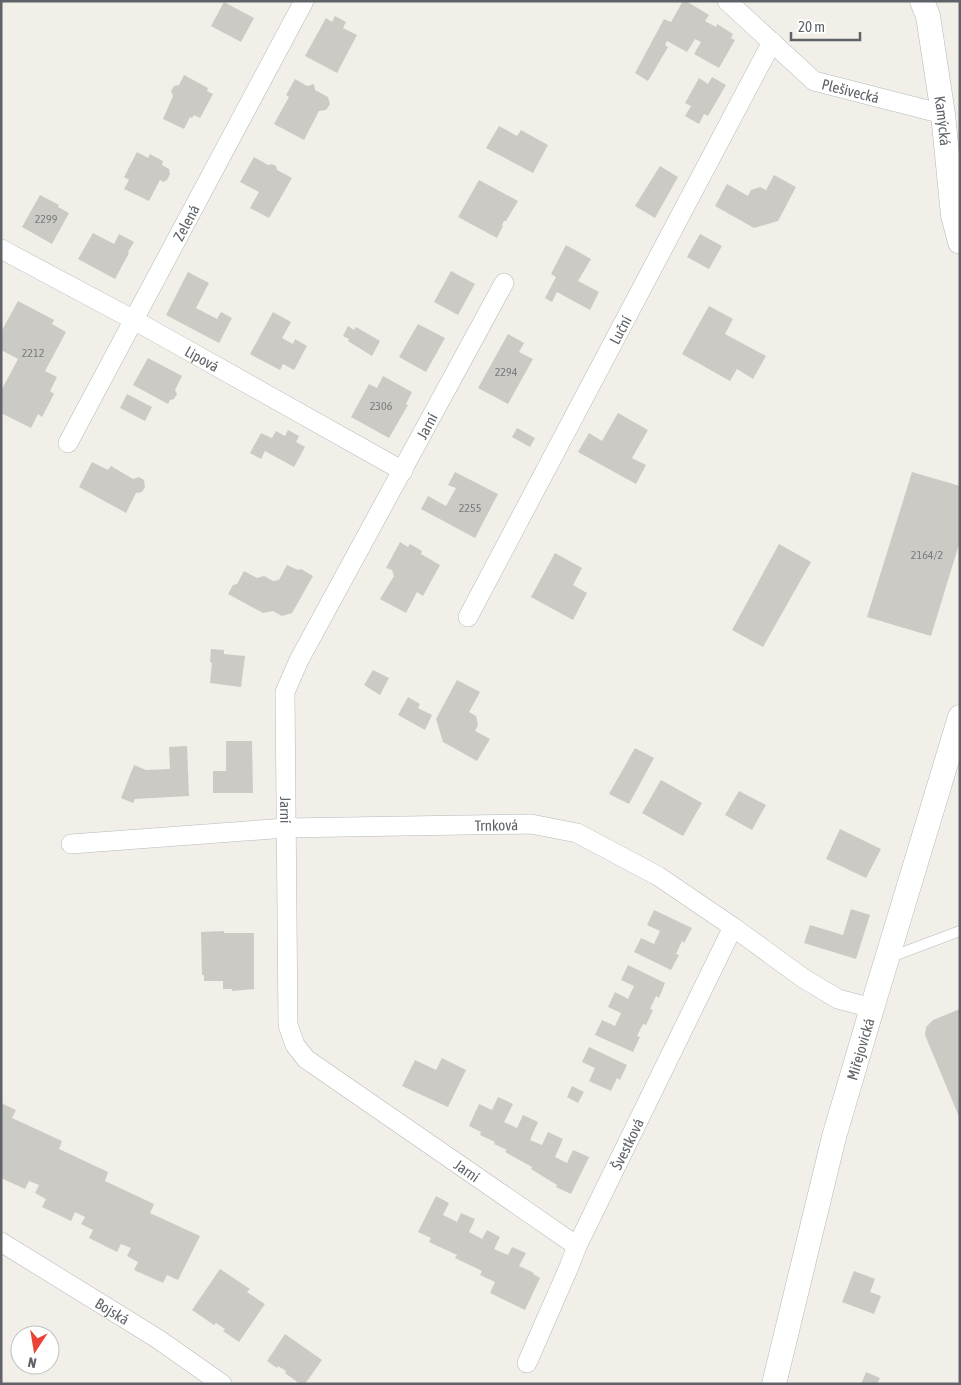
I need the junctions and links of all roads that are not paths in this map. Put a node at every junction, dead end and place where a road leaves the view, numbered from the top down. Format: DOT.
graph roads {
  1 [pos="304,1"];
  2 [pos="727,1"];
  3 [pos="922,1"];
  4 [pos="772,42"];
  5 [pos="943,114"];
  6 [pos="960,242"];
  7 [pos="1,249"];
  8 [pos="504,283"];
  9 [pos="134,320"];
  10 [pos="68,443"];
  11 [pos="403,470"];
  12 [pos="468,617"];
  13 [pos="960,717"];
  14 [pos="286,828"];
  15 [pos="71,844"];
  16 [pos="733,927"];
  17 [pos="960,930"];
  18 [pos="888,958"];
  19 [pos="872,1008"];
  20 [pos="1,1242"];
  21 [pos="577,1246"];
  22 [pos="527,1363"];
  23 [pos="222,1384"];
  24 [pos="774,1384"];
  1 -- 9 [label="street, Zelená"];
  2 -- 4 [label="street, Plešivecká"];
  3 -- 5 [label="street, Kamýcká"];
  4 -- 5 [label="street, Plešivecká"];
  4 -- 12 [label="street, Luční"];
  5 -- 6 [label="street, Kamýcká"];
  7 -- 9 [label="street, Lipová"];
  8 -- 11 [label="street, Jarní"];
  9 -- 10 [label="street, Zelená"];
  9 -- 11 [label="street, Lipová"];
  11 -- 14 [label="street, Jarní"];
  13 -- 18 [label="street, Miřejovická"];
  14 -- 15 [label="street, Trnková"];
  14 -- 16 [label="street, Trnková"];
  14 -- 21 [label="street, Jarní"];
  16 -- 19 [label="street, Trnková"];
  16 -- 21 [label="street, Švestková"];
  17 -- 18 [label="lane"];
  18 -- 19 [label="street, Miřejovická"];
  19 -- 24 [label="street, Miřejovická"];
  20 -- 23 [label="street, Bojská"];
  21 -- 22 [label="street, Švestková"];
}
